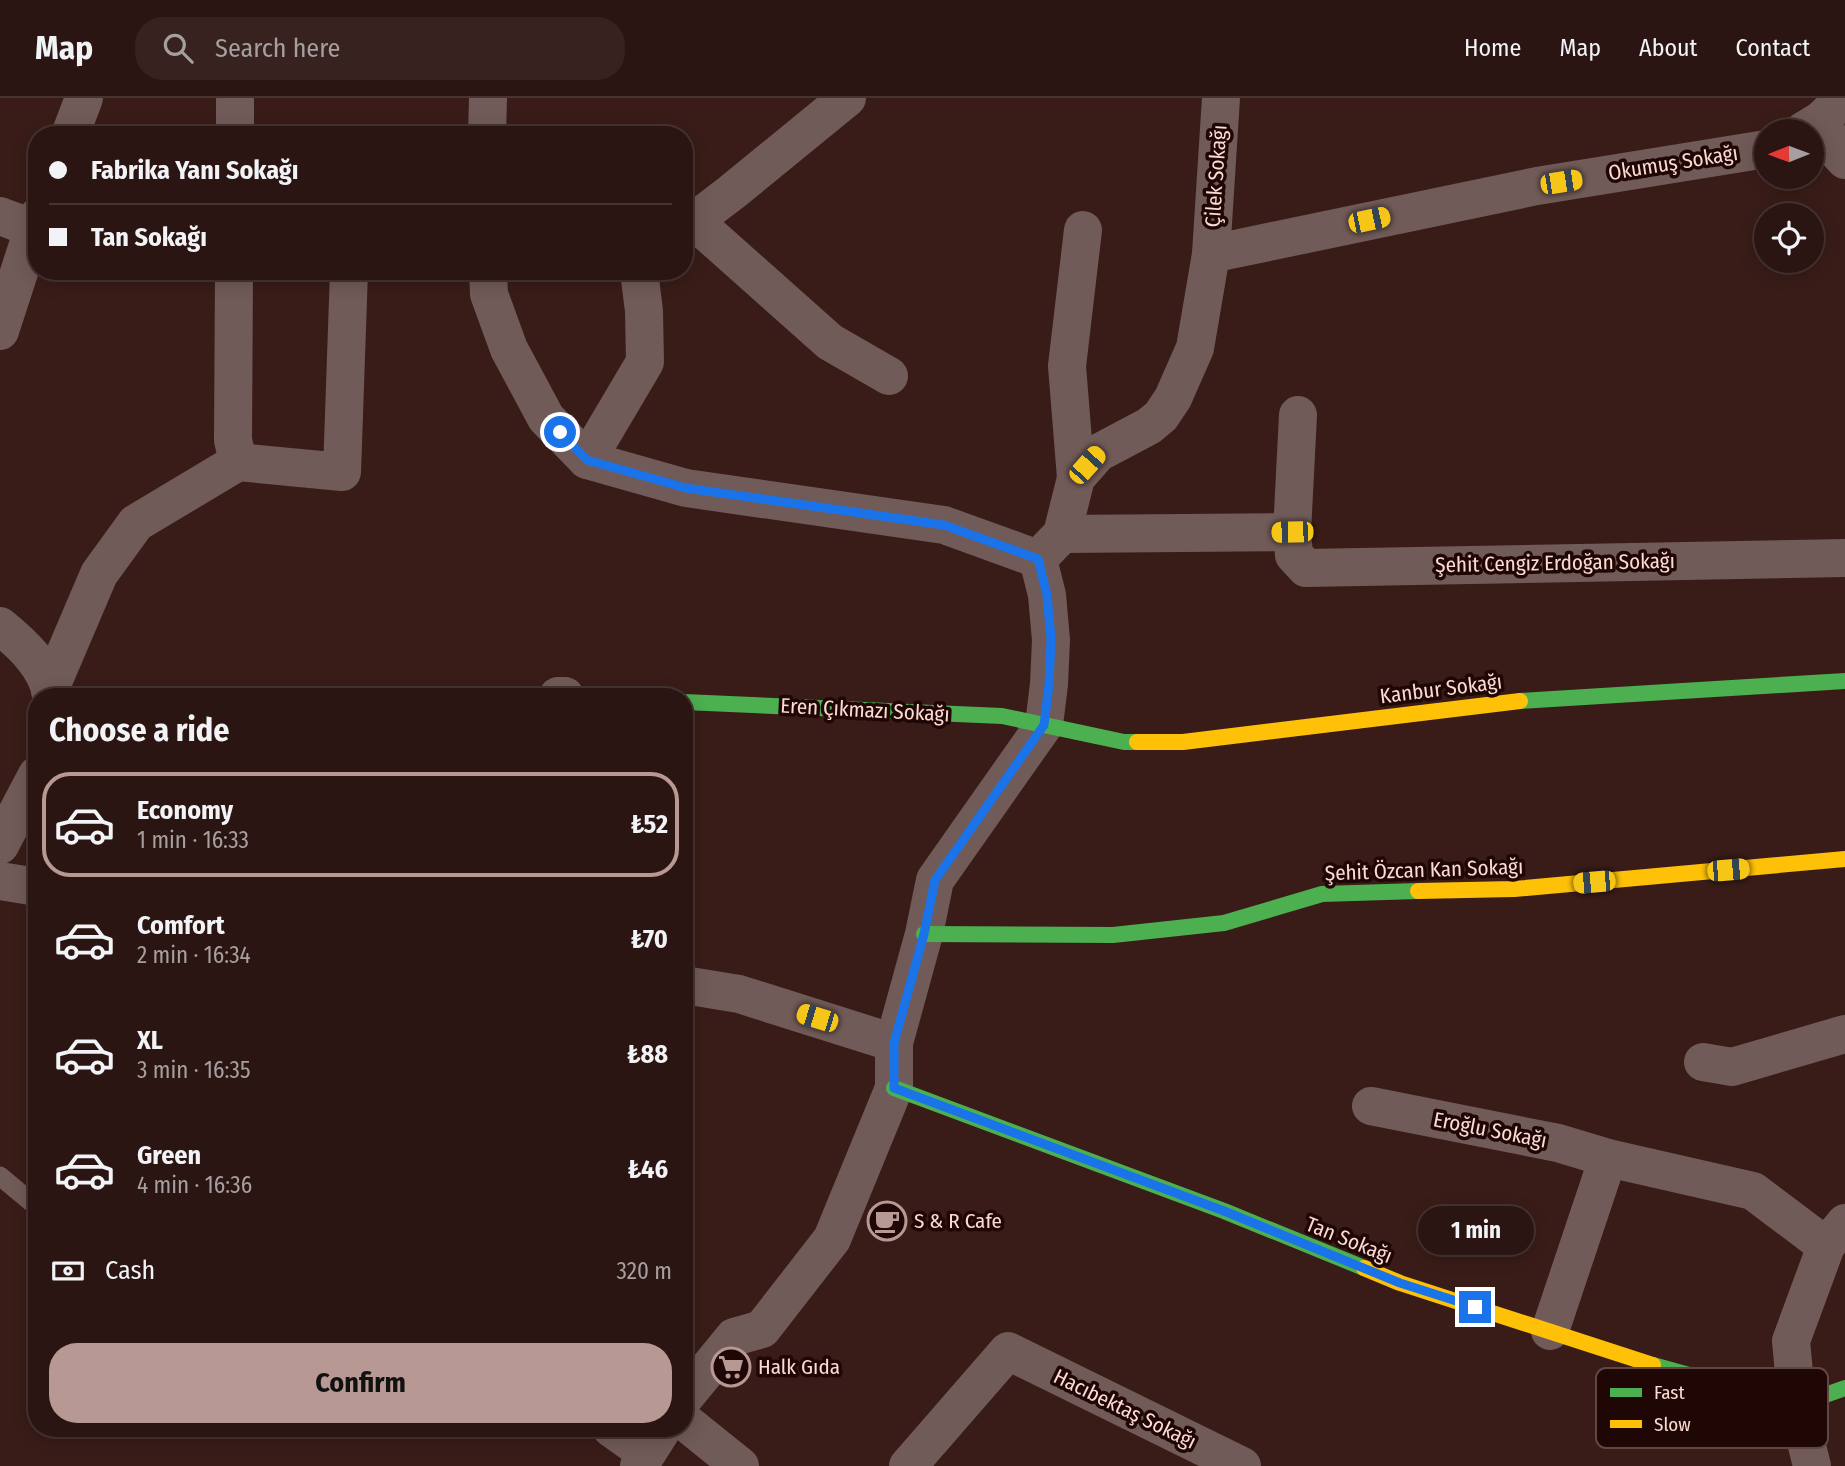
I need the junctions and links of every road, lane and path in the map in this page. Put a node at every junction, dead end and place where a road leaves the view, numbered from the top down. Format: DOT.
graph roads {
  1 [pos="84,98"];
  2 [pos="488,98"];
  3 [pos="847,98"];
  4 [pos="1221,98"];
  5 [pos="1823,116"];
  6 [pos="73,126"];
  7 [pos="487,126"];
  8 [pos="1754,151"];
  9 [pos="1845,160"];
  10 [pos="23,220"];
  11 [pos="693,220"];
  12 [pos="693,226"];
  13 [pos="1083,230"];
  14 [pos="1211,254"];
  15 [pos="234,280"];
  16 [pos="349,280"];
  17 [pos="488,280"];
  18 [pos="640,280"];
  19 [pos="0,331"];
  20 [pos="889,376"];
  21 [pos="1298,415"];
  22 [pos="587,460"];
  23 [pos="238,462"];
  24 [pos="1076,478"];
  25 [pos="1292,532"];
  26 [pos="1050,547"];
  27 [pos="1845,558"];
  28 [pos="0,626"];
  29 [pos="1845,681"];
  30 [pos="49,688"];
  31 [pos="53,688"];
  32 [pos="693,702"];
  33 [pos="1044,725"];
  34 [pos="28,792"];
  35 [pos="0,845"];
  36 [pos="1845,859"];
  37 [pos="0,881"];
  38 [pos="28,886"];
  39 [pos="924,934"];
  40 [pos="693,986"];
  41 [pos="1845,1034"];
  42 [pos="894,1043"];
  43 [pos="1703,1062"];
  44 [pos="894,1088"];
  45 [pos="1371,1106"];
  46 [pos="1608,1158"];
  47 [pos="0,1176"];
  48 [pos="28,1199"];
  49 [pos="1836,1235"];
  50 [pos="1550,1331"];
  51 [pos="1662,1368"];
  52 [pos="1794,1368"];
  53 [pos="693,1387"];
  54 [pos="1845,1388"];
  55 [pos="1828,1394"];
  56 [pos="693,1428"];
  57 [pos="627,1437"];
  58 [pos="1808,1448"];
  59 [pos="649,1449"];
  60 [pos="740,1466"];
  61 [pos="908,1466"];
  62 [pos="1242,1466"];
  63 [pos="1812,1466"];
  1 -- 6 [label="street"];
  2 -- 7 [label="street"];
  3 -- 11 [label="street"];
  4 -- 14 [label="street, Çilek Sokağı"];
  5 -- 9 [label="street"];
  8 -- 14 [label="street, Okumuş Sokağı"];
  10 -- 19 [label="street"];
  12 -- 20 [label="street"];
  13 -- 24 [label="street"];
  14 -- 24 [label="street, Çilek Sokağı"];
  15 -- 23 [label="street"];
  16 -- 23 [label="street"];
  17 -- 22 [label="street"];
  18 -- 22 [label="street"];
  21 -- 25 [label="street, Şehit Cengiz Erdoğan Sokağı"];
  22 -- 26 [label="street"];
  23 -- 31 [label="street"];
  24 -- 26 [label="street"];
  25 -- 26 [label="street"];
  25 -- 27 [label="street, Şehit Cengiz Erdoğan Sokağı"];
  26 -- 33 [label="street"];
  28 -- 30 [label="street"];
  29 -- 33 [label="street, Kanbur Sokağı"];
  32 -- 33 [label="street, Eren Çıkmazı Sokağı"];
  33 -- 39 [label="street"];
  34 -- 35 [label="street"];
  36 -- 39 [label="street, Şehit Özcan Kan Sokağı"];
  37 -- 38 [label="street"];
  39 -- 42 [label="street"];
  40 -- 42 [label="street"];
  41 -- 43 [label="street"];
  42 -- 44 [label="street"];
  44 -- 50 [label="street, Tan Sokağı"];
  44 -- 53 [label="street"];
  45 -- 46 [label="street, Eroğlu Sokağı"];
  46 -- 49 [label="street, Eroğlu Sokağı"];
  46 -- 50 [label="street"];
  47 -- 48 [label="lane"];
  49 -- 52 [label="street"];
  50 -- 51 [label="street, Tan Sokağı"];
  54 -- 55 [label="street"];
  56 -- 60 [label="street"];
  57 -- 59 [label="street"];
  58 -- 63 [label="street"];
  61 -- 62 [label="street, Hacıbektaş Sokağı"];
}
